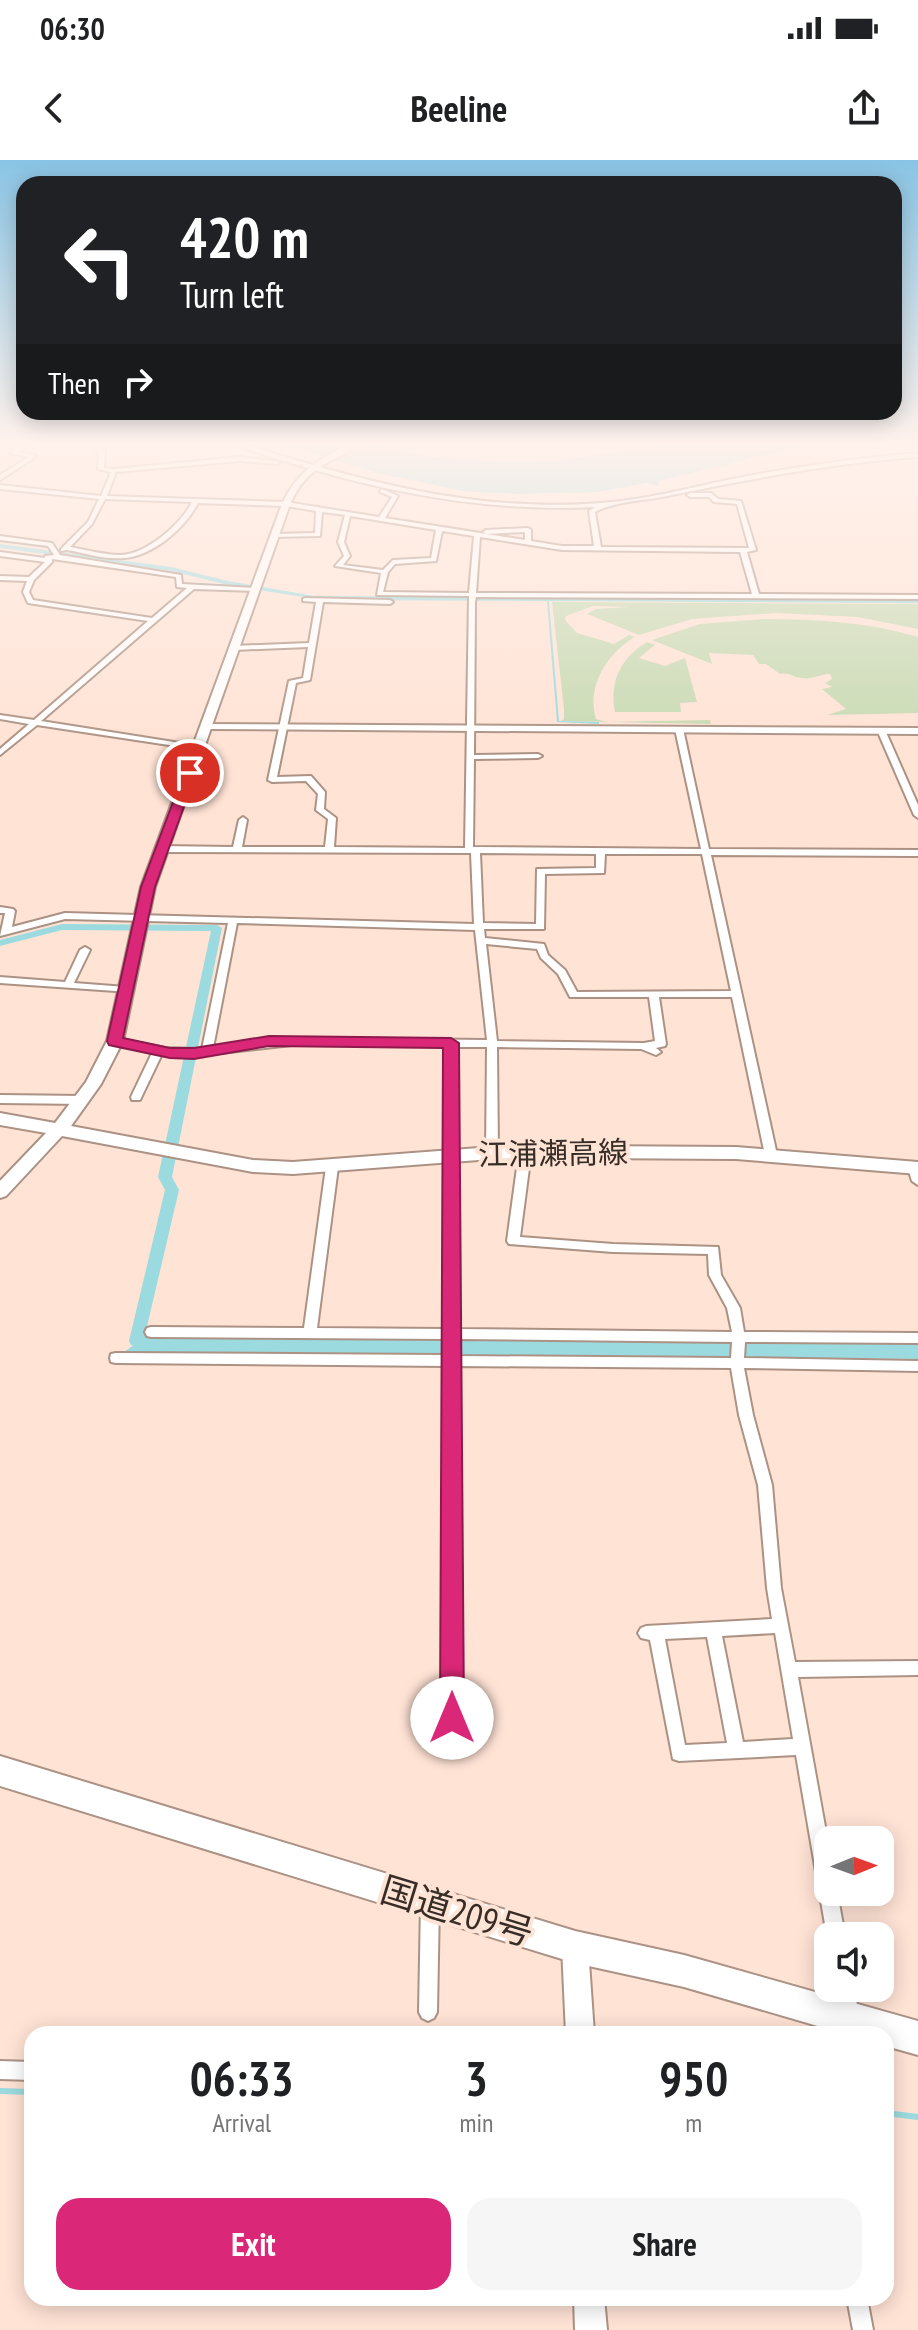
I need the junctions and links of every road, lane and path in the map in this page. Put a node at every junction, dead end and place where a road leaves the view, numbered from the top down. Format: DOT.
graph roads {
  1 [pos="51,545"];
  2 [pos="68,545"];
  3 [pos="150,545"];
  4 [pos="271,545"];
  5 [pos="342,545"];
  6 [pos="437,545"];
  7 [pos="478,545"];
  8 [pos="547,545"];
  9 [pos="597,545"];
  10 [pos="752,545"];
  11 [pos="65,548"];
  12 [pos="598,549"];
  13 [pos="739,550"];
  14 [pos="0,554"];
  15 [pos="58,556"];
  16 [pos="50,561"];
  17 [pos="385,572"];
  18 [pos="0,578"];
  19 [pos="31,579"];
  20 [pos="192,587"];
  21 [pos="256,589"];
  22 [pos="756,596"];
  23 [pos="918,597"];
  24 [pos="472,599"];
  25 [pos="305,600"];
  26 [pos="320,601"];
  27 [pos="154,620"];
  28 [pos="312,645"];
  29 [pos="234,648"];
  30 [pos="0,717"];
  31 [pos="34,722"];
  32 [pos="206,726"];
  33 [pos="282,726"];
  34 [pos="471,727"];
  35 [pos="679,729"];
  36 [pos="881,730"];
  37 [pos="918,731"];
  38 [pos="199,748"];
  39 [pos="0,753"];
  40 [pos="538,756"];
  41 [pos="471,757"];
  42 [pos="918,815"];
  43 [pos="243,820"];
  44 [pos="161,849"];
  45 [pos="237,849"];
  46 [pos="329,849"];
  47 [pos="472,849"];
  48 [pos="600,850"];
  49 [pos="707,851"];
  50 [pos="918,853"];
  51 [pos="0,910"];
  52 [pos="139,919"];
  53 [pos="233,922"];
  54 [pos="478,926"];
  55 [pos="4,932"];
  56 [pos="482,940"];
  57 [pos="85,950"];
  58 [pos="0,980"];
  59 [pos="68,986"];
  60 [pos="118,990"];
  61 [pos="654,994"];
  62 [pos="737,994"];
  63 [pos="115,1041"];
  64 [pos="451,1043"];
  65 [pos="492,1043"];
  66 [pos="643,1046"];
  67 [pos="164,1052"];
  68 [pos="210,1052"];
  69 [pos="656,1052"];
  70 [pos="136,1097"];
  71 [pos="0,1099"];
  72 [pos="84,1100"];
  73 [pos="0,1119"];
  74 [pos="59,1130"];
  75 [pos="492,1153"];
  76 [pos="525,1153"];
  77 [pos="452,1155"];
  78 [pos="771,1155"];
  79 [pos="332,1167"];
  80 [pos="917,1172"];
  81 [pos="0,1192"];
  82 [pos="151,1332"];
  83 [pos="310,1333"];
  84 [pos="452,1333"];
  85 [pos="739,1336"];
  86 [pos="918,1338"];
  87 [pos="116,1358"];
  88 [pos="451,1361"];
  89 [pos="737,1363"];
  90 [pos="918,1366"];
  91 [pos="781,1626"];
  92 [pos="713,1630"];
  93 [pos="918,1668"];
  94 [pos="789,1670"];
  95 [pos="803,1747"];
  96 [pos="452,1748"];
  97 [pos="737,1750"];
  98 [pos="0,1771"];
  99 [pos="817,1826"];
  100 [pos="430,1903"];
  101 [pos="575,1947"];
  102 [pos="428,2012"];
  103 [pos="850,2013"];
  104 [pos="580,2026"];
  105 [pos="885,2026"];
  106 [pos="894,2029"];
  107 [pos="918,2038"];
  108 [pos="0,2070"];
  109 [pos="24,2071"];
  110 [pos="590,2306"];
  111 [pos="858,2306"];
  112 [pos="591,2330"];
  113 [pos="863,2330"];
  1 -- 15 [label="street"];
  2 -- 11 [label="street"];
  3 -- 11 [label="street"];
  4 -- 21 [label="main road"];
  5 -- 17 [label="street"];
  6 -- 17 [label="street"];
  7 -- 24 [label="street"];
  8 -- 12 [label="street"];
  9 -- 12 [label="street"];
  10 -- 13 [label="street"];
  11 -- 15 [label="street"];
  12 -- 13 [label="street"];
  13 -- 22 [label="street"];
  14 -- 16 [label="street"];
  15 -- 16 [label="street"];
  15 -- 20 [label="street"];
  16 -- 19 [label="street"];
  17 -- 24 [label="street"];
  18 -- 19 [label="street"];
  19 -- 27 [label="street"];
  20 -- 21 [label="street"];
  20 -- 27 [label="street"];
  21 -- 29 [label="main road"];
  22 -- 23 [label="street"];
  22 -- 24 [label="street"];
  24 -- 26 [label="street"];
  24 -- 34 [label="street"];
  25 -- 26 [label="street"];
  26 -- 28 [label="street"];
  27 -- 31 [label="street"];
  28 -- 29 [label="street"];
  28 -- 33 [label="street"];
  29 -- 32 [label="main road"];
  30 -- 31 [label="street"];
  31 -- 38 [label="street"];
  31 -- 39 [label="street"];
  32 -- 33 [label="street"];
  32 -- 38 [label="main road"];
  33 -- 34 [label="street"];
  33 -- 46 [label="street"];
  34 -- 35 [label="street"];
  34 -- 41 [label="street"];
  35 -- 36 [label="street"];
  35 -- 49 [label="street"];
  36 -- 37 [label="street"];
  36 -- 42 [label="street"];
  38 -- 44 [label="main road"];
  40 -- 41 [label="street"];
  41 -- 47 [label="street"];
  43 -- 45 [label="street"];
  44 -- 45 [label="street"];
  44 -- 52 [label="main road"];
  45 -- 46 [label="street"];
  46 -- 47 [label="street"];
  47 -- 48 [label="street"];
  47 -- 54 [label="street"];
  48 -- 49 [label="street"];
  48 -- 54 [label="street"];
  49 -- 50 [label="street"];
  49 -- 62 [label="street"];
  51 -- 55 [label="street"];
  52 -- 53 [label="street"];
  52 -- 55 [label="street"];
  52 -- 60 [label="main road"];
  53 -- 54 [label="street"];
  53 -- 68 [label="street"];
  54 -- 56 [label="street"];
  56 -- 61 [label="street"];
  56 -- 65 [label="street"];
  57 -- 59 [label="street"];
  58 -- 59 [label="street"];
  59 -- 60 [label="street"];
  60 -- 63 [label="main road"];
  61 -- 62 [label="street"];
  61 -- 66 [label="street"];
  62 -- 78 [label="street"];
  63 -- 67 [label="street"];
  63 -- 72 [label="main road"];
  64 -- 65 [label="street"];
  64 -- 68 [label="street"];
  64 -- 77 [label="street"];
  65 -- 66 [label="street"];
  65 -- 75 [label="street"];
  66 -- 69 [label="street"];
  67 -- 68 [label="street"];
  67 -- 70 [label="street"];
  71 -- 72 [label="street"];
  72 -- 74 [label="main road"];
  73 -- 74 [label="main road, 江浦瀬高線"];
  74 -- 79 [label="main road, 江浦瀬高線"];
  74 -- 81 [label="main road"];
  75 -- 76 [label="main road, 江浦瀬高線"];
  75 -- 77 [label="main road, 江浦瀬高線"];
  76 -- 78 [label="main road, 江浦瀬高線"];
  76 -- 85 [label="street"];
  77 -- 79 [label="main road, 江浦瀬高線"];
  77 -- 84 [label="street"];
  78 -- 80 [label="main road, 江浦瀬高線"];
  79 -- 83 [label="street"];
  82 -- 83 [label="street"];
  83 -- 84 [label="street"];
  84 -- 85 [label="street"];
  84 -- 88 [label="street"];
  85 -- 86 [label="street"];
  85 -- 89 [label="street"];
  87 -- 88 [label="street"];
  88 -- 89 [label="street"];
  88 -- 96 [label="street"];
  89 -- 90 [label="street"];
  89 -- 91 [label="street"];
  91 -- 92 [label="street"];
  91 -- 94 [label="street"];
  92 -- 97 [label="street"];
  92 -- 97 [label="street"];
  93 -- 94 [label="street"];
  94 -- 95 [label="street"];
  95 -- 97 [label="street"];
  95 -- 99 [label="street"];
  98 -- 100 [label="highway, 国道209号"];
  100 -- 101 [label="highway, 国道209号"];
  100 -- 102 [label="street"];
  101 -- 103 [label="highway, 国道209号"];
  101 -- 104 [label="main road"];
  103 -- 105 [label="highway, 国道209号"];
  106 -- 107 [label="highway, 国道209号"];
  108 -- 109 [label="street"];
  110 -- 112 [label="main road"];
  111 -- 113 [label="street"];
}
